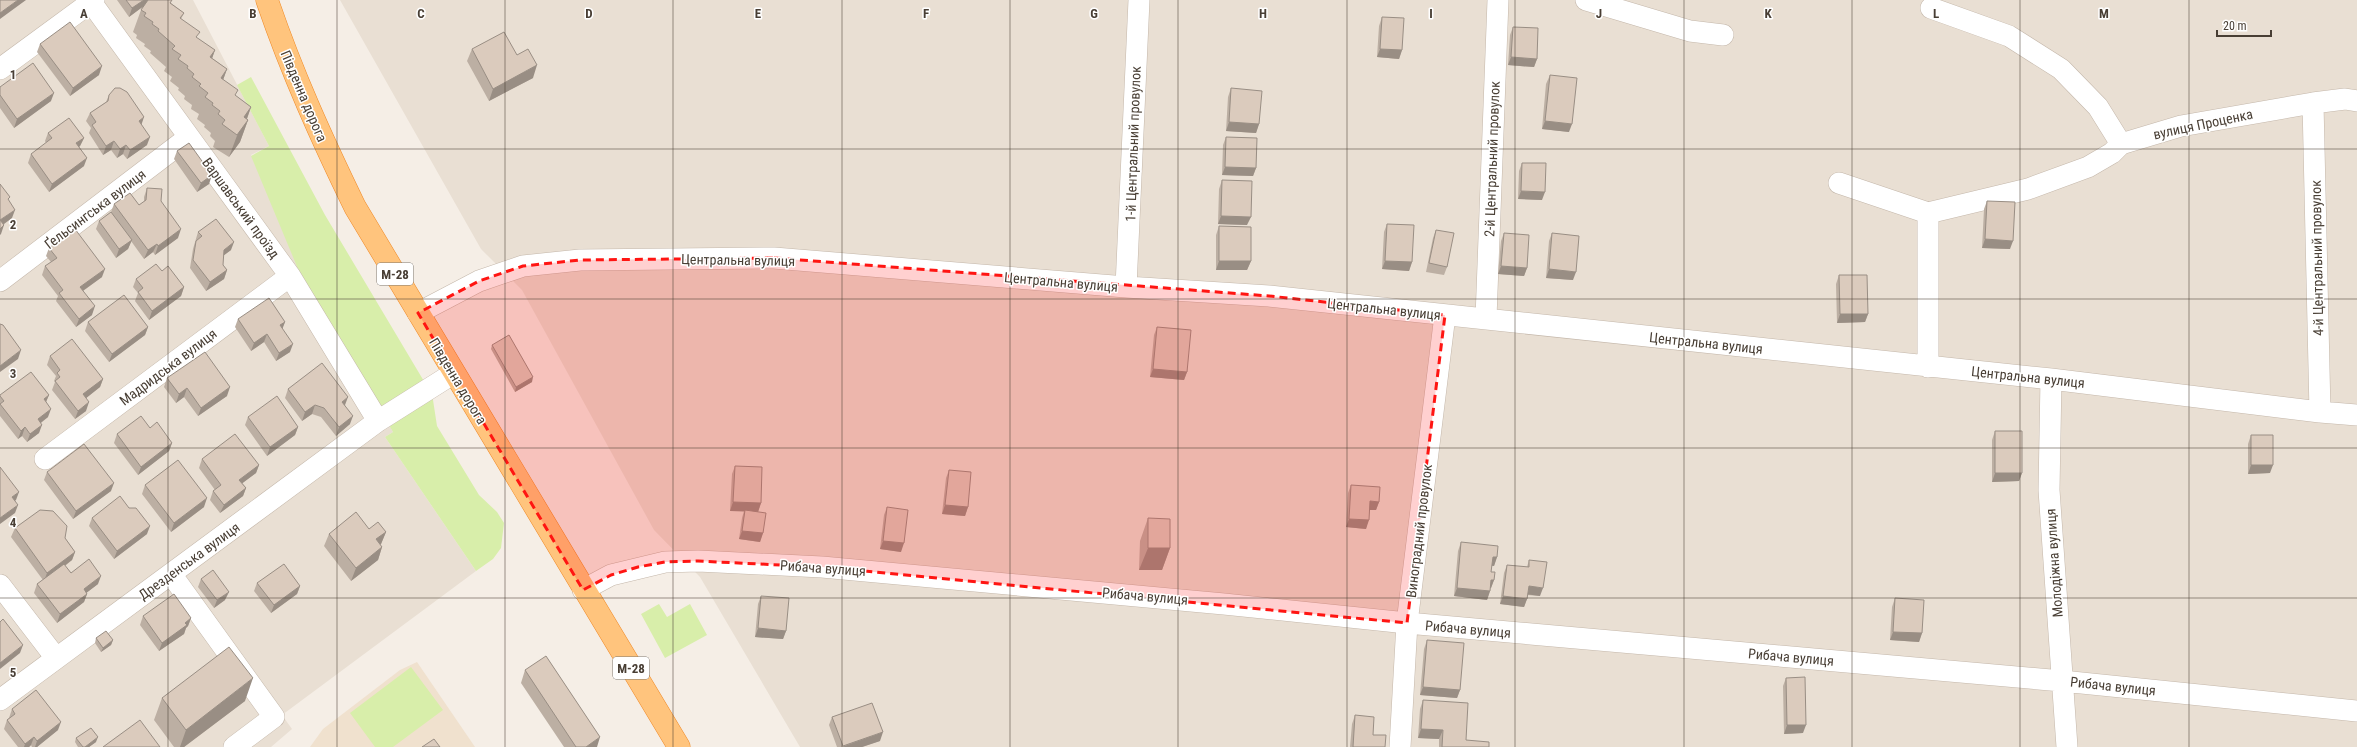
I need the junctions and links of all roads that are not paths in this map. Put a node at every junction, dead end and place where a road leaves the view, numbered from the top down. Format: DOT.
graph roads {
  1 [pos="267,0"];
  2 [pos="1139,0"];
  3 [pos="1498,0"];
  4 [pos="1586,0"];
  5 [pos="92,1"];
  6 [pos="1931,8"];
  7 [pos="1724,34"];
  8 [pos="0,69"];
  9 [pos="2357,101"];
  10 [pos="2314,103"];
  11 [pos="189,138"];
  12 [pos="2121,144"];
  13 [pos="1839,183"];
  14 [pos="1928,213"];
  15 [pos="290,276"];
  16 [pos="0,281"];
  17 [pos="1126,287"];
  18 [pos="418,312"];
  19 [pos="1445,315"];
  20 [pos="1486,318"];
  21 [pos="1928,367"];
  22 [pos="454,373"];
  23 [pos="2051,379"];
  24 [pos="2320,412"];
  25 [pos="2357,415"];
  26 [pos="378,421"];
  27 [pos="45,459"];
  28 [pos="171,574"];
  29 [pos="0,584"];
  30 [pos="583,590"];
  31 [pos="1407,623"];
  32 [pos="56,658"];
  33 [pos="2062,681"];
  34 [pos="0,700"];
  35 [pos="2357,711"];
  36 [pos="234,747"];
  37 [pos="679,747"];
  38 [pos="1400,747"];
  39 [pos="2067,747"];
  1 -- 18 [label="highway, Південна дорога / М-28"];
  2 -- 17 [label="street, 1-й Центральний провулок"];
  3 -- 20 [label="street, 2-й Центральний провулок"];
  4 -- 7 [label="street"];
  5 -- 8 [label="street"];
  5 -- 11 [label="street, Варшавський проїзд"];
  6 -- 12 [label="street"];
  9 -- 10 [label="street, вулиця Проценка"];
  10 -- 12 [label="street, вулиця Проценка"];
  10 -- 24 [label="street, 4-й Центральний провулок"];
  11 -- 15 [label="street, Варшавський проїзд"];
  11 -- 16 [label="street, Ґельсингська вулиця"];
  12 -- 14 [label="street"];
  13 -- 14 [label="street"];
  14 -- 21 [label="street"];
  15 -- 26 [label="street, Варшавський проїзд"];
  15 -- 27 [label="street, Мадридська вулиця"];
  17 -- 18 [label="street, Центральна вулиця"];
  17 -- 19 [label="street, Центральна вулиця"];
  18 -- 22 [label="highway, Південна дорога / М-28"];
  19 -- 20 [label="street, Центральна вулиця"];
  19 -- 31 [label="street, Виноградний провулок"];
  20 -- 21 [label="street, Центральна вулиця"];
  21 -- 23 [label="street, Центральна вулиця"];
  22 -- 26 [label="street, Дрезденська вулиця"];
  22 -- 30 [label="highway, Південна дорога / М-28"];
  23 -- 24 [label="street, Центральна вулиця"];
  23 -- 33 [label="street, Молодіжна вулиця"];
  24 -- 25 [label="street, Центральна вулиця"];
  26 -- 28 [label="street, Дрезденська вулиця"];
  28 -- 32 [label="street, Дрезденська вулиця"];
  28 -- 36 [label="street"];
  29 -- 32 [label="street"];
  30 -- 31 [label="street, Рибача вулиця"];
  30 -- 37 [label="highway, Південна дорога / М-28"];
  31 -- 33 [label="street, Рибача вулиця"];
  31 -- 38 [label="street, Виноградний провулок"];
  32 -- 34 [label="street, Дрезденська вулиця"];
  33 -- 35 [label="street, Рибача вулиця"];
  33 -- 39 [label="street, Молодіжна вулиця"];
}
